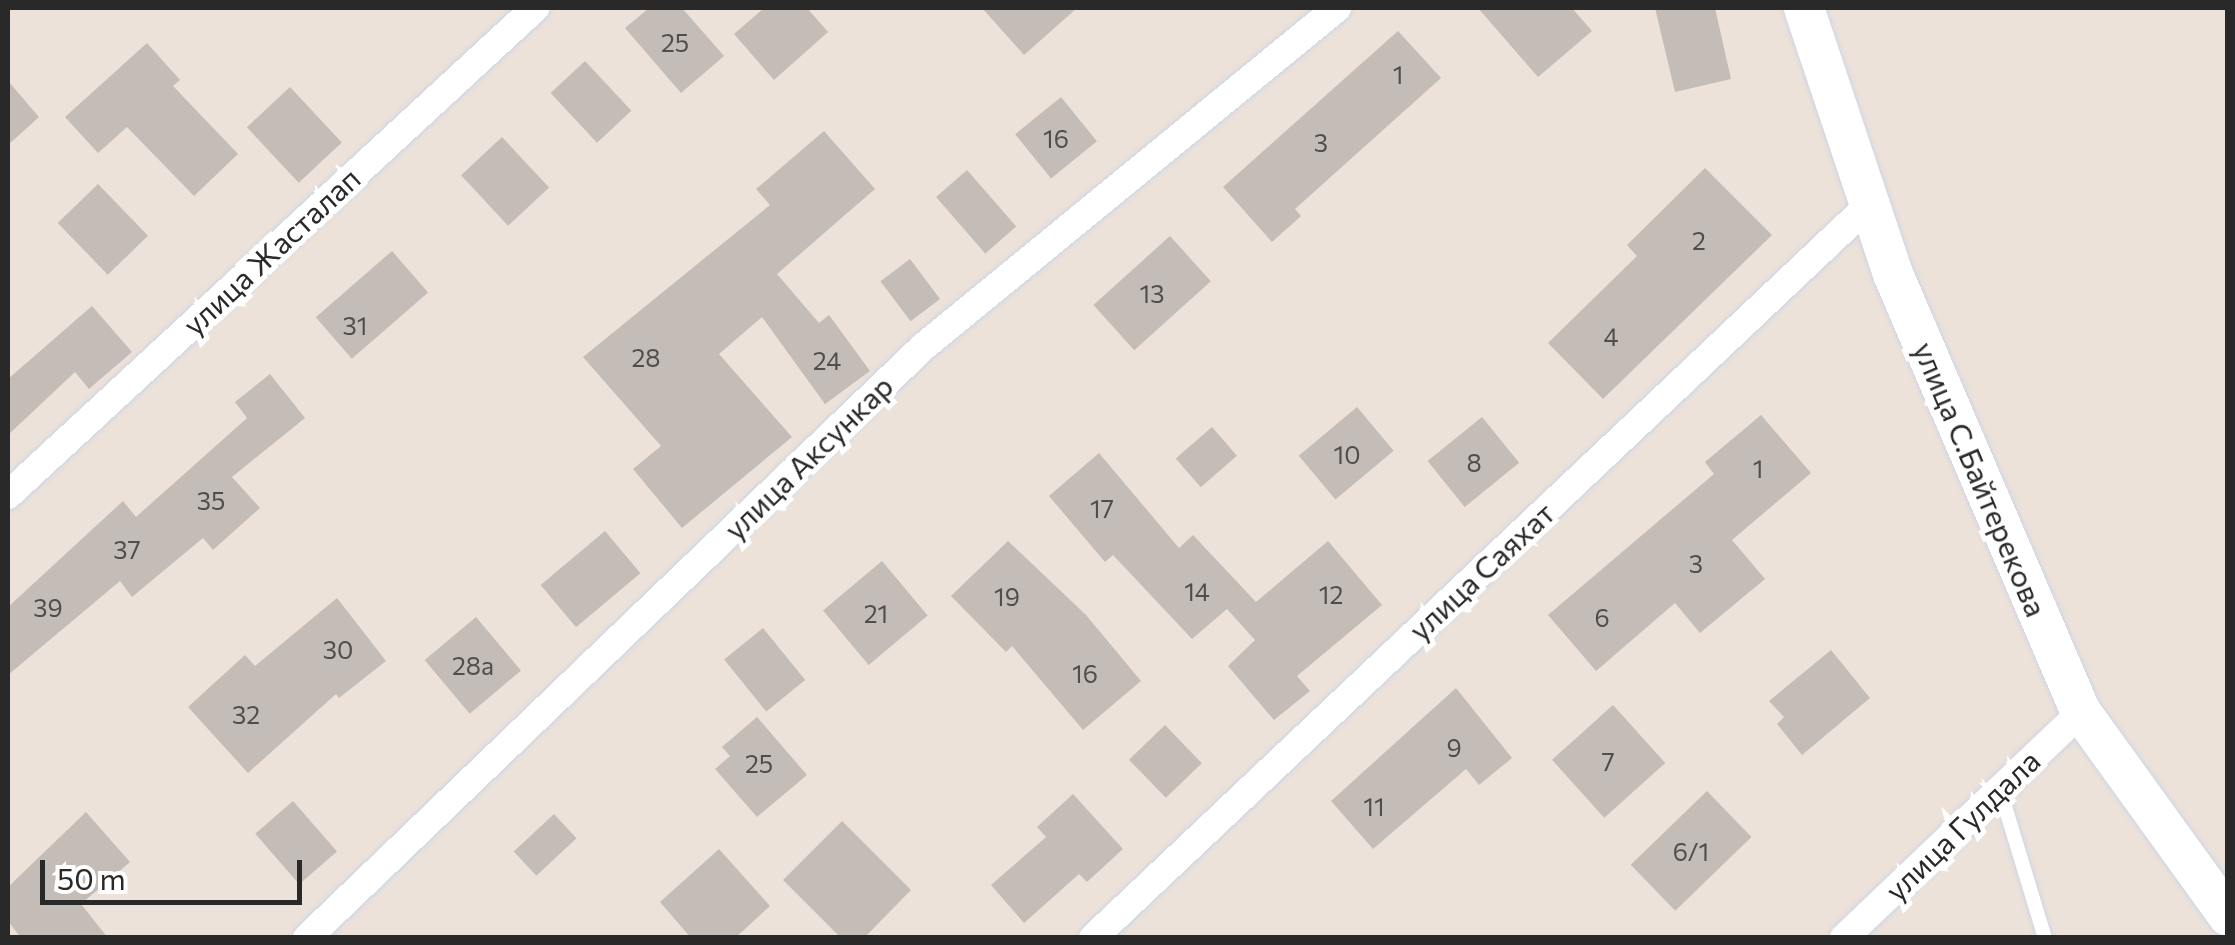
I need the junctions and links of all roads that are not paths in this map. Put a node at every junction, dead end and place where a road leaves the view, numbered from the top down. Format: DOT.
graph roads {
  1 [pos="534,8"];
  2 [pos="1337,8"];
  3 [pos="1804,8"];
  4 [pos="1870,204"];
  5 [pos="8,494"];
  6 [pos="2081,712"];
  7 [pos="1999,789"];
  8 [pos="2228,916"];
  9 [pos="308,938"];
  10 [pos="1093,938"];
  11 [pos="1844,938"];
  12 [pos="2044,938"];
  1 -- 5 [label="street, улица Жасталап"];
  2 -- 9 [label="street, улица Аксункар"];
  3 -- 4 [label="main road, улица С.Байтерекова"];
  4 -- 6 [label="main road, улица С.Байтерекова"];
  4 -- 10 [label="street, улица Саяхат"];
  6 -- 7 [label="street, улица Гулдала"];
  6 -- 8 [label="main road, улица С.Байтерекова"];
  7 -- 11 [label="street, улица Гулдала"];
  7 -- 12 [label="lane"];
}
